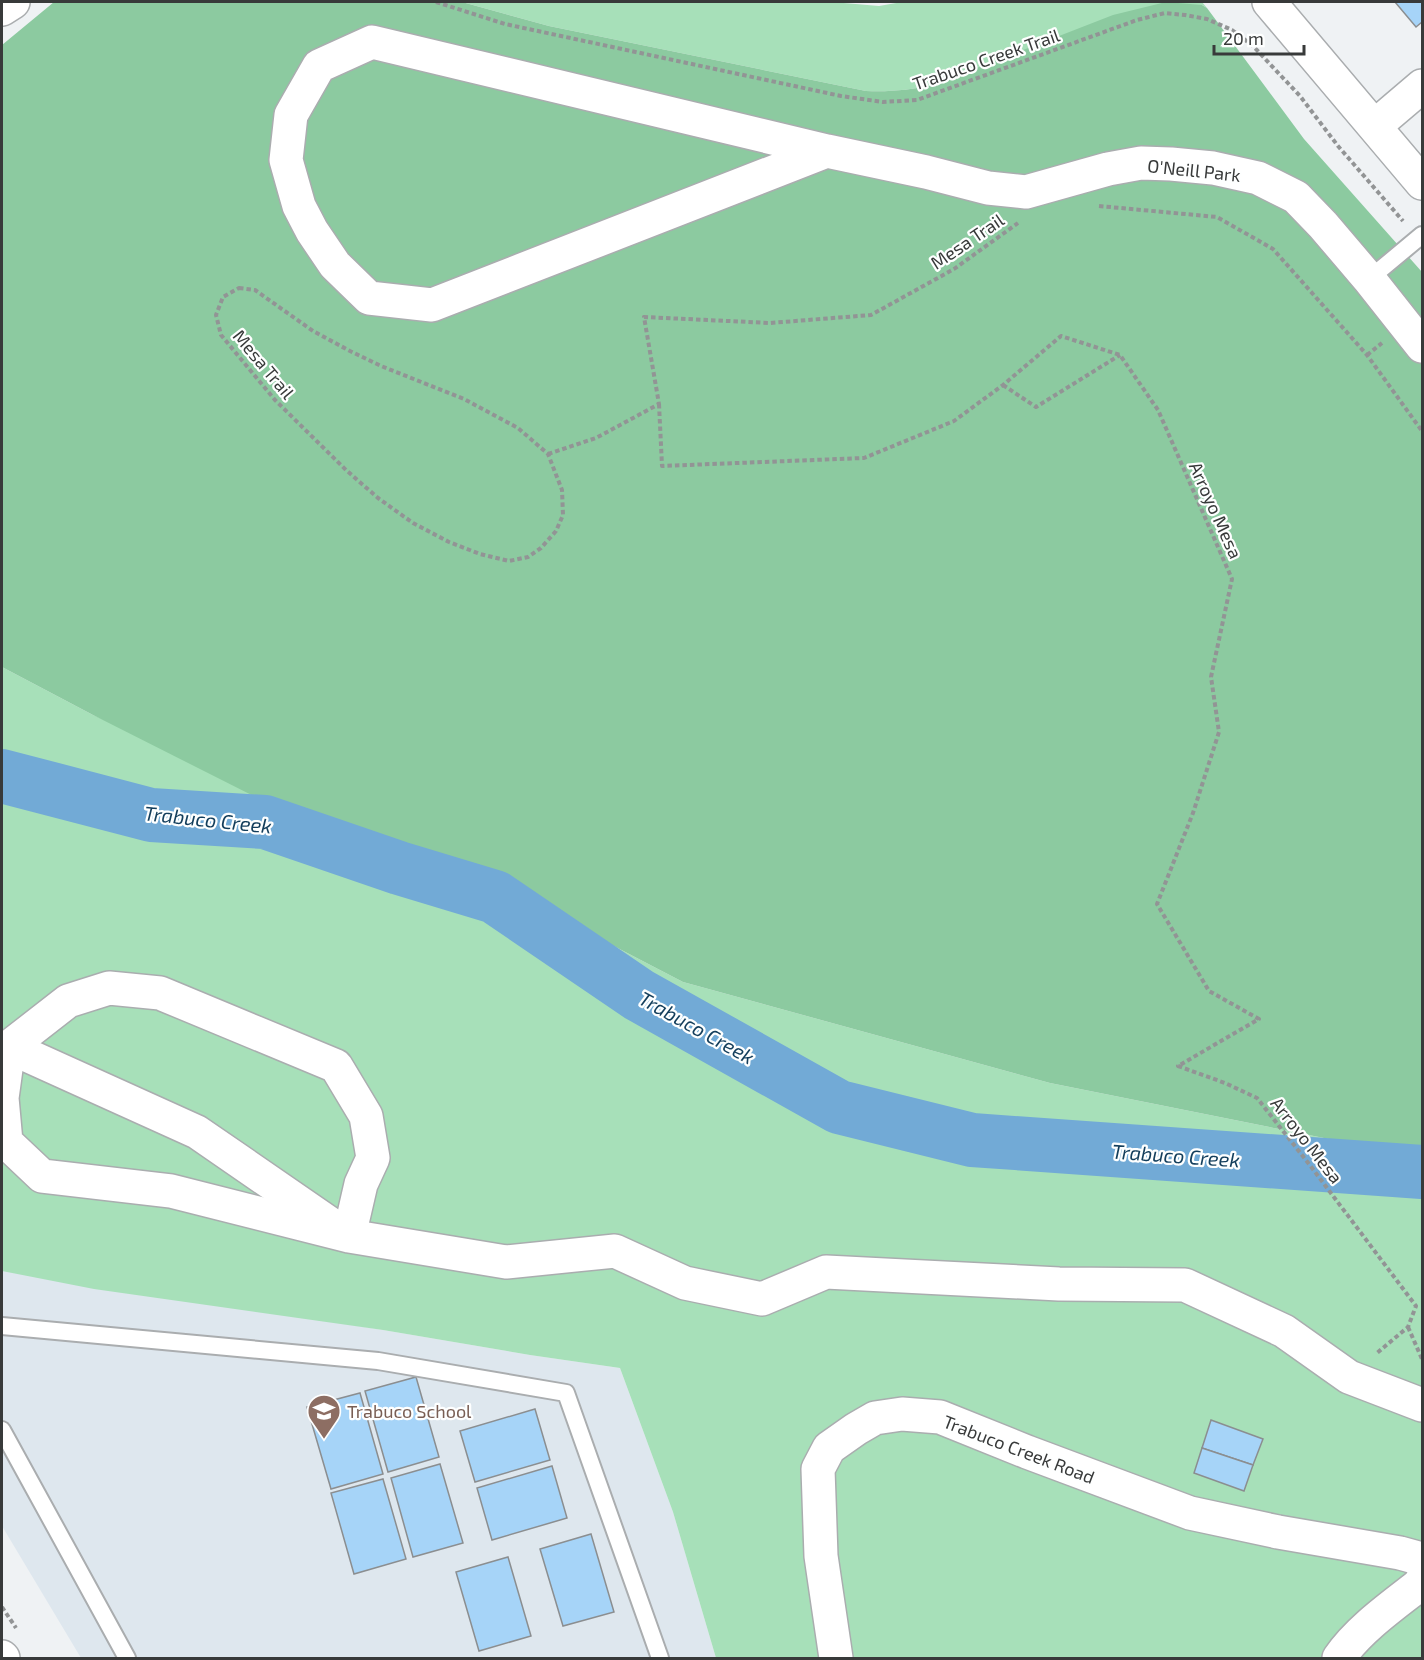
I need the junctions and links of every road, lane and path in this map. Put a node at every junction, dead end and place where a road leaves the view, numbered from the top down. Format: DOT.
graph roads {
  1 [pos="13,2"];
  2 [pos="436,2"];
  3 [pos="1269,2"];
  4 [pos="2,9"];
  5 [pos="1422,86"];
  6 [pos="1375,126"];
  7 [pos="827,151"];
  8 [pos="1422,183"];
  9 [pos="1092,205"];
  10 [pos="1020,222"];
  11 [pos="1420,237"];
  12 [pos="1369,279"];
  13 [pos="1422,346"];
  14 [pos="1120,355"];
  15 [pos="1003,385"];
  16 [pos="659,404"];
  17 [pos="1422,431"];
  18 [pos="548,454"];
  19 [pos="9,1047"];
  20 [pos="349,1236"];
  21 [pos="2,1326"];
  22 [pos="1408,1327"];
  23 [pos="1422,1359"];
  24 [pos="1348,1377"];
  25 [pos="1422,1405"];
  26 [pos="2,1430"];
  27 [pos="1422,1559"];
  28 [pos="1422,1580"];
  29 [pos="128,1659"];
  30 [pos="660,1659"];
  31 [pos="836,1659"];
  32 [pos="1339,1659"];
  1 -- 4 [label="street"];
  2 -- 11 [label="path, Trabuco Creek Trail"];
  3 -- 6 [label="street"];
  5 -- 6 [label="street"];
  6 -- 8 [label="street"];
  7 -- 7 [label="street, O'Neill Park"];
  7 -- 12 [label="street, O'Neill Park"];
  9 -- 17 [label="path"];
  10 -- 16 [label="path, Mesa Trail"];
  11 -- 12 [label="lane"];
  12 -- 13 [label="street, O'Neill Park"];
  14 -- 15 [label="path"];
  14 -- 15 [label="path"];
  14 -- 22 [label="path, Arroyo Mesa"];
  15 -- 16 [label="path"];
  16 -- 18 [label="path"];
  18 -- 18 [label="path, Mesa Trail"];
  19 -- 20 [label="street"];
  19 -- 20 [label="street"];
  19 -- 20 [label="street"];
  20 -- 24 [label="street"];
  21 -- 30 [label="lane"];
  22 -- 23 [label="path"];
  22 -- 24 [label="path"];
  24 -- 25 [label="street"];
  26 -- 29 [label="lane"];
  27 -- 31 [label="street, Trabuco Creek Road"];
  28 -- 32 [label="street"];
}
